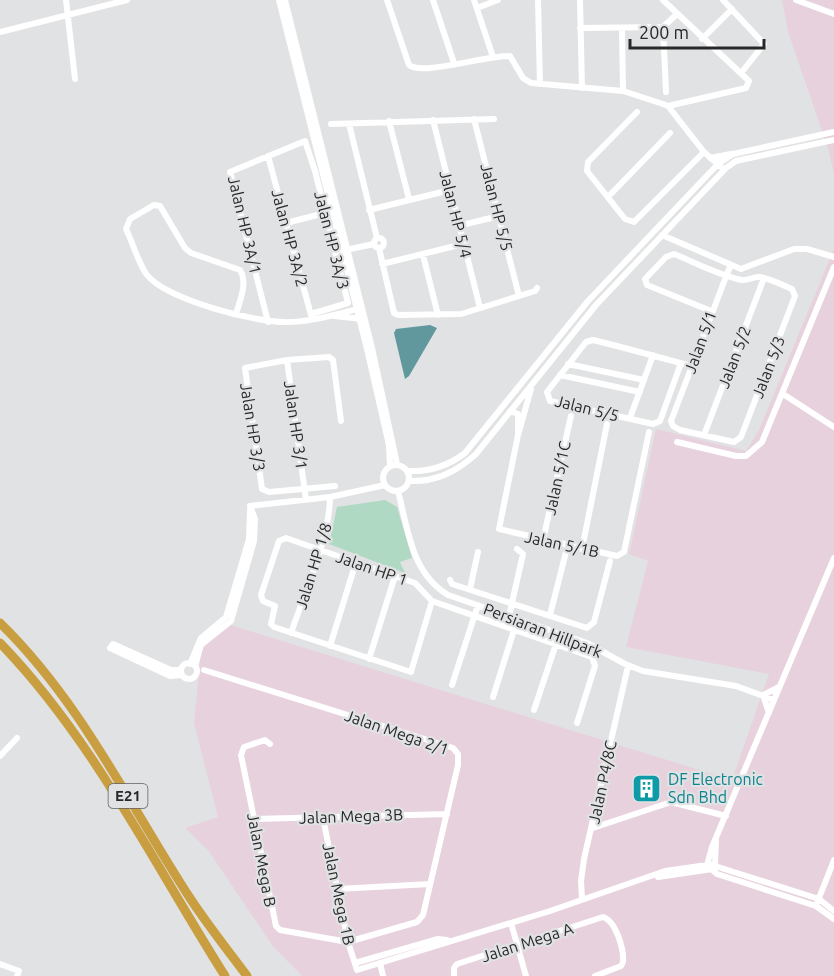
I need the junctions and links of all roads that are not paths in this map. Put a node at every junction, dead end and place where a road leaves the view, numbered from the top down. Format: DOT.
graph roads {
  1 [pos="66,0"];
  2 [pos="127,0"];
  3 [pos="279,0"];
  4 [pos="285,0"];
  5 [pos="387,0"];
  6 [pos="433,0"];
  7 [pos="474,0"];
  8 [pos="498,0"];
  9 [pos="538,0"];
  10 [pos="580,0"];
  11 [pos="664,0"];
  12 [pos="723,0"];
  13 [pos="796,0"];
  14 [pos="477,8"];
  15 [pos="732,9"];
  16 [pos="677,14"];
  17 [pos="834,14"];
  18 [pos="68,15"];
  19 [pos="663,27"];
  20 [pos="580,28"];
  21 [pos="622,28"];
  22 [pos="0,32"];
  23 [pos="702,39"];
  24 [pos="493,57"];
  25 [pos="453,63"];
  26 [pos="741,73"];
  27 [pos="75,79"];
  28 [pos="540,84"];
  29 [pos="582,88"];
  30 [pos="623,92"];
  31 [pos="666,92"];
  32 [pos="668,106"];
  33 [pos="637,112"];
  34 [pos="474,119"];
  35 [pos="494,119"];
  36 [pos="433,120"];
  37 [pos="389,122"];
  38 [pos="331,124"];
  39 [pos="349,124"];
  40 [pos="834,132"];
  41 [pos="670,133"];
  42 [pos="834,140"];
  43 [pos="305,141"];
  44 [pos="704,152"];
  45 [pos="733,154"];
  46 [pos="268,156"];
  47 [pos="710,157"];
  48 [pos="721,167"];
  49 [pos="712,171"];
  50 [pos="450,190"];
  51 [pos="608,197"];
  52 [pos="409,199"];
  53 [pos="369,210"];
  54 [pos="326,213"];
  55 [pos="499,216"];
  56 [pos="286,223"];
  57 [pos="458,226"];
  58 [pos="662,235"];
  59 [pos="376,243"];
  60 [pos="463,244"];
  61 [pos="345,250"];
  62 [pos="423,255"];
  63 [pos="834,257"];
  64 [pos="382,264"];
  65 [pos="731,265"];
  66 [pos="834,267"];
  67 [pos="727,274"];
  68 [pos="764,278"];
  69 [pos="537,288"];
  70 [pos="519,296"];
  71 [pos="588,301"];
  72 [pos="596,305"];
  73 [pos="480,308"];
  74 [pos="360,309"];
  75 [pos="711,311"];
  76 [pos="237,314"];
  77 [pos="438,315"];
  78 [pos="334,316"];
  79 [pos="311,317"];
  80 [pos="362,319"];
  81 [pos="268,322"];
  82 [pos="653,355"];
  83 [pos="287,360"];
  84 [pos="681,363"];
  85 [pos="568,364"];
  86 [pos="691,366"];
  87 [pos="540,374"];
  88 [pos="560,375"];
  89 [pos="527,377"];
  90 [pos="644,380"];
  91 [pos="533,383"];
  92 [pos="640,392"];
  93 [pos="783,394"];
  94 [pos="516,404"];
  95 [pos="510,411"];
  96 [pos="571,416"];
  97 [pos="630,418"];
  98 [pos="341,421"];
  99 [pos="671,421"];
  100 [pos="608,424"];
  101 [pos="834,427"];
  102 [pos="649,432"];
  103 [pos="518,435"];
  104 [pos="704,435"];
  105 [pos="677,442"];
  106 [pos="393,465"];
  107 [pos="408,471"];
  108 [pos="409,480"];
  109 [pos="385,485"];
  110 [pos="335,486"];
  111 [pos="305,490"];
  112 [pos="400,490"];
  113 [pos="330,497"];
  114 [pos="306,500"];
  115 [pos="543,540"];
  116 [pos="518,549"];
  117 [pos="582,549"];
  118 [pos="319,550"];
  119 [pos="478,552"];
  120 [pos="566,552"];
  121 [pos="834,558"];
  122 [pos="610,561"];
  123 [pos="356,562"];
  124 [pos="395,576"];
  125 [pos="450,580"];
  126 [pos="470,589"];
  127 [pos="432,601"];
  128 [pos="512,603"];
  129 [pos="478,605"];
  130 [pos="550,615"];
  131 [pos="509,616"];
  132 [pos="474,617"];
  133 [pos="0,623"];
  134 [pos="514,630"];
  135 [pos="291,633"];
  136 [pos="0,643"];
  137 [pos="555,644"];
  138 [pos="330,646"];
  139 [pos="369,659"];
  140 [pos="193,665"];
  141 [pos="628,666"];
  142 [pos="204,670"];
  143 [pos="181,673"];
  144 [pos="452,685"];
  145 [pos="780,687"];
  146 [pos="763,695"];
  147 [pos="493,697"];
  148 [pos="774,700"];
  149 [pos="534,710"];
  150 [pos="769,713"];
  151 [pos="577,723"];
  152 [pos="17,738"];
  153 [pos="270,744"];
  154 [pos="0,756"];
  155 [pos="447,814"];
  156 [pos="726,816"];
  157 [pos="323,818"];
  158 [pos="255,819"];
  159 [pos="592,828"];
  160 [pos="716,840"];
  161 [pos="710,853"];
  162 [pos="834,860"];
  163 [pos="689,866"];
  164 [pos="712,866"];
  165 [pos="645,878"];
  166 [pos="430,885"];
  167 [pos="337,889"];
  168 [pos="582,899"];
  169 [pos="817,903"];
  170 [pos="834,911"];
  171 [pos="834,920"];
  172 [pos="511,923"];
  173 [pos="448,940"];
  174 [pos="348,942"];
  175 [pos="517,945"];
  176 [pos="380,963"];
  177 [pos="0,964"];
  178 [pos="356,966"];
  179 [pos="18,973"];
  180 [pos="225,976"];
  181 [pos="247,976"];
  182 [pos="383,976"];
  183 [pos="454,976"];
  184 [pos="526,976"];
  185 [pos="595,976"];
  1 -- 18 [label="street"];
  2 -- 18 [label="street"];
  3 -- 61 [label="street"];
  4 -- 61 [label="street"];
  5 -- 25 [label="street"];
  6 -- 25 [label="street"];
  7 -- 14 [label="street"];
  8 -- 14 [label="street"];
  9 -- 28 [label="street"];
  10 -- 20 [label="street"];
  11 -- 16 [label="street"];
  12 -- 15 [label="street"];
  13 -- 17 [label="street"];
  14 -- 24 [label="street"];
  15 -- 23 [label="street"];
  15 -- 26 [label="street"];
  16 -- 19 [label="street"];
  16 -- 23 [label="street"];
  18 -- 22 [label="street"];
  18 -- 27 [label="street"];
  19 -- 21 [label="street"];
  19 -- 31 [label="street"];
  20 -- 21 [label="street"];
  20 -- 29 [label="street"];
  21 -- 30 [label="street"];
  23 -- 26 [label="street"];
  24 -- 25 [label="street"];
  24 -- 28 [label="street"];
  26 -- 32 [label="street"];
  28 -- 29 [label="street"];
  29 -- 30 [label="street"];
  30 -- 32 [label="street"];
  32 -- 44 [label="street"];
  33 -- 51 [label="street"];
  34 -- 35 [label="street"];
  34 -- 36 [label="street"];
  34 -- 55 [label="street, Jalan HP 5/5"];
  36 -- 37 [label="street"];
  36 -- 50 [label="street, Jalan HP 5/4"];
  37 -- 39 [label="street"];
  37 -- 52 [label="street"];
  38 -- 39 [label="street"];
  39 -- 53 [label="street"];
  40 -- 45 [label="street"];
  41 -- 51 [label="street"];
  42 -- 48 [label="street"];
  43 -- 46 [label="street, Jalan HP 3A/1"];
  43 -- 54 [label="street, Jalan HP 3A/3"];
  44 -- 47 [label="street"];
  44 -- 51 [label="street"];
  45 -- 47 [label="street"];
  45 -- 48 [label="street"];
  46 -- 56 [label="street, Jalan HP 3A/2"];
  46 -- 81 [label="street, Jalan HP 3A/1"];
  47 -- 48 [label="street"];
  47 -- 49 [label="street"];
  48 -- 49 [label="street"];
  48 -- 58 [label="street"];
  49 -- 71 [label="street"];
  50 -- 52 [label="street"];
  50 -- 57 [label="street, Jalan HP 5/4"];
  52 -- 53 [label="street"];
  53 -- 59 [label="street"];
  54 -- 56 [label="street"];
  54 -- 79 [label="street, Jalan HP 3A/3"];
  55 -- 57 [label="street"];
  55 -- 70 [label="street, Jalan HP 5/5"];
  56 -- 79 [label="street, Jalan HP 3A/2"];
  57 -- 60 [label="street, Jalan HP 5/4"];
  58 -- 65 [label="street"];
  58 -- 72 [label="street"];
  59 -- 61 [label="street"];
  59 -- 64 [label="street"];
  60 -- 62 [label="street"];
  60 -- 73 [label="street, Jalan HP 5/4"];
  61 -- 74 [label="street"];
  62 -- 64 [label="street"];
  62 -- 77 [label="street"];
  63 -- 65 [label="street"];
  64 -- 77 [label="street"];
  65 -- 67 [label="street, Jalan 5/1"];
  66 -- 93 [label="street"];
  67 -- 68 [label="street, Jalan 5/3"];
  67 -- 75 [label="street, Jalan 5/1"];
  67 -- 75 [label="street, Jalan 5/3"];
  68 -- 104 [label="street, Jalan 5/2"];
  68 -- 104 [label="street, Jalan 5/3"];
  69 -- 70 [label="street"];
  70 -- 73 [label="street"];
  71 -- 72 [label="street"];
  71 -- 89 [label="street"];
  72 -- 87 [label="street"];
  73 -- 77 [label="street"];
  74 -- 78 [label="street"];
  74 -- 80 [label="street"];
  75 -- 86 [label="street, Jalan 5/1"];
  76 -- 76 [label="street"];
  76 -- 81 [label="street"];
  78 -- 79 [label="street"];
  78 -- 80 [label="street"];
  79 -- 81 [label="street"];
  80 -- 106 [label="street"];
  82 -- 84 [label="street, Jalan 5/5"];
  82 -- 85 [label="street, Jalan 5/5"];
  82 -- 90 [label="street"];
  83 -- 98 [label="street"];
  83 -- 111 [label="street, Jalan HP 3/1"];
  83 -- 111 [label="street, Jalan HP 3/3"];
  84 -- 86 [label="street, Jalan 5/5"];
  84 -- 97 [label="street, Jalan 5/5"];
  85 -- 88 [label="street, Jalan 5/5"];
  85 -- 90 [label="street"];
  86 -- 99 [label="street, Jalan 5/1"];
  87 -- 89 [label="street"];
  87 -- 91 [label="street"];
  88 -- 92 [label="street"];
  88 -- 97 [label="street, Jalan 5/5"];
  89 -- 94 [label="street"];
  89 -- 107 [label="street"];
  90 -- 92 [label="street"];
  91 -- 94 [label="street"];
  91 -- 103 [label="street"];
  92 -- 97 [label="street"];
  93 -- 101 [label="street"];
  93 -- 105 [label="street"];
  94 -- 95 [label="street"];
  95 -- 103 [label="street"];
  95 -- 108 [label="street"];
  96 -- 115 [label="street, Jalan 5/1C"];
  99 -- 104 [label="street, Jalan 5/3"];
  100 -- 117 [label="street"];
  102 -- 117 [label="street, Jalan 5/1B"];
  103 -- 115 [label="street, Jalan 5/1B"];
  106 -- 107 [label="street"];
  106 -- 109 [label="street"];
  107 -- 108 [label="street"];
  108 -- 112 [label="street"];
  109 -- 112 [label="street"];
  109 -- 113 [label="street"];
  110 -- 111 [label="street"];
  111 -- 114 [label="street, Jalan HP 3/1"];
  112 -- 129 [label="street, Persiaran Hillpark"];
  113 -- 114 [label="street"];
  113 -- 118 [label="street, Jalan HP 1/8"];
  114 -- 140 [label="street"];
  115 -- 117 [label="street, Jalan 5/1B"];
  116 -- 128 [label="street"];
  118 -- 123 [label="street, Jalan HP 1"];
  118 -- 135 [label="street, Jalan HP 1/8"];
  118 -- 135 [label="street, Jalan HP 1"];
  119 -- 126 [label="street"];
  120 -- 130 [label="street"];
  121 -- 145 [label="street"];
  122 -- 130 [label="street"];
  123 -- 124 [label="street, Jalan HP 1"];
  123 -- 138 [label="street"];
  124 -- 127 [label="street, Jalan HP 1"];
  124 -- 139 [label="street"];
  125 -- 126 [label="street"];
  126 -- 128 [label="street"];
  127 -- 132 [label="street, Jalan HP 1"];
  127 -- 139 [label="street"];
  128 -- 130 [label="street"];
  128 -- 131 [label="street"];
  129 -- 131 [label="street, Persiaran Hillpark"];
  129 -- 132 [label="street"];
  131 -- 141 [label="street, Persiaran Hillpark"];
  132 -- 134 [label="street, Jalan HP 1"];
  132 -- 144 [label="street"];
  133 -- 181 [label="highway, E21"];
  134 -- 137 [label="street, Jalan HP 1"];
  134 -- 147 [label="street"];
  135 -- 138 [label="street"];
  136 -- 180 [label="highway, E21"];
  137 -- 149 [label="street"];
  137 -- 151 [label="street, Jalan HP 1"];
  138 -- 139 [label="street"];
  140 -- 143 [label="street"];
  140 -- 143 [label="street"];
  141 -- 146 [label="street, Persiaran Hillpark"];
  141 -- 159 [label="street, Jalan P4/8C"];
  142 -- 155 [label="street, Jalan Mega 2/1"];
  143 -- 143 [label="street"];
  145 -- 146 [label="street"];
  145 -- 148 [label="street"];
  146 -- 148 [label="street, Persiaran Hillpark"];
  146 -- 150 [label="street"];
  148 -- 150 [label="street"];
  150 -- 156 [label="street"];
  152 -- 154 [label="street"];
  153 -- 158 [label="street, Jalan Mega B"];
  155 -- 157 [label="street, Jalan Mega 3B"];
  155 -- 166 [label="street, Jalan Mega 2/1"];
  156 -- 159 [label="street"];
  156 -- 160 [label="street"];
  157 -- 158 [label="street, Jalan Mega 3B"];
  157 -- 167 [label="street, Jalan Mega 1B"];
  158 -- 174 [label="street, Jalan Mega B"];
  159 -- 168 [label="street, Jalan P4/8C"];
  160 -- 161 [label="street"];
  160 -- 164 [label="street"];
  161 -- 163 [label="street"];
  161 -- 164 [label="street"];
  162 -- 169 [label="street"];
  163 -- 164 [label="street"];
  163 -- 165 [label="street"];
  164 -- 165 [label="street"];
  164 -- 169 [label="street"];
  165 -- 168 [label="street"];
  166 -- 167 [label="street"];
  166 -- 174 [label="street, Jalan Mega 2/1"];
  167 -- 174 [label="street, Jalan Mega 1B"];
  168 -- 172 [label="street"];
  169 -- 170 [label="street"];
  169 -- 171 [label="street"];
  172 -- 173 [label="street"];
  172 -- 175 [label="street"];
  173 -- 176 [label="street"];
  173 -- 178 [label="street"];
  174 -- 178 [label="street, Jalan Mega 1B"];
  175 -- 183 [label="street, Jalan Mega A"];
  175 -- 184 [label="street"];
  175 -- 185 [label="street, Jalan Mega A"];
  176 -- 178 [label="street"];
  176 -- 182 [label="street"];
  177 -- 179 [label="street"];
}
